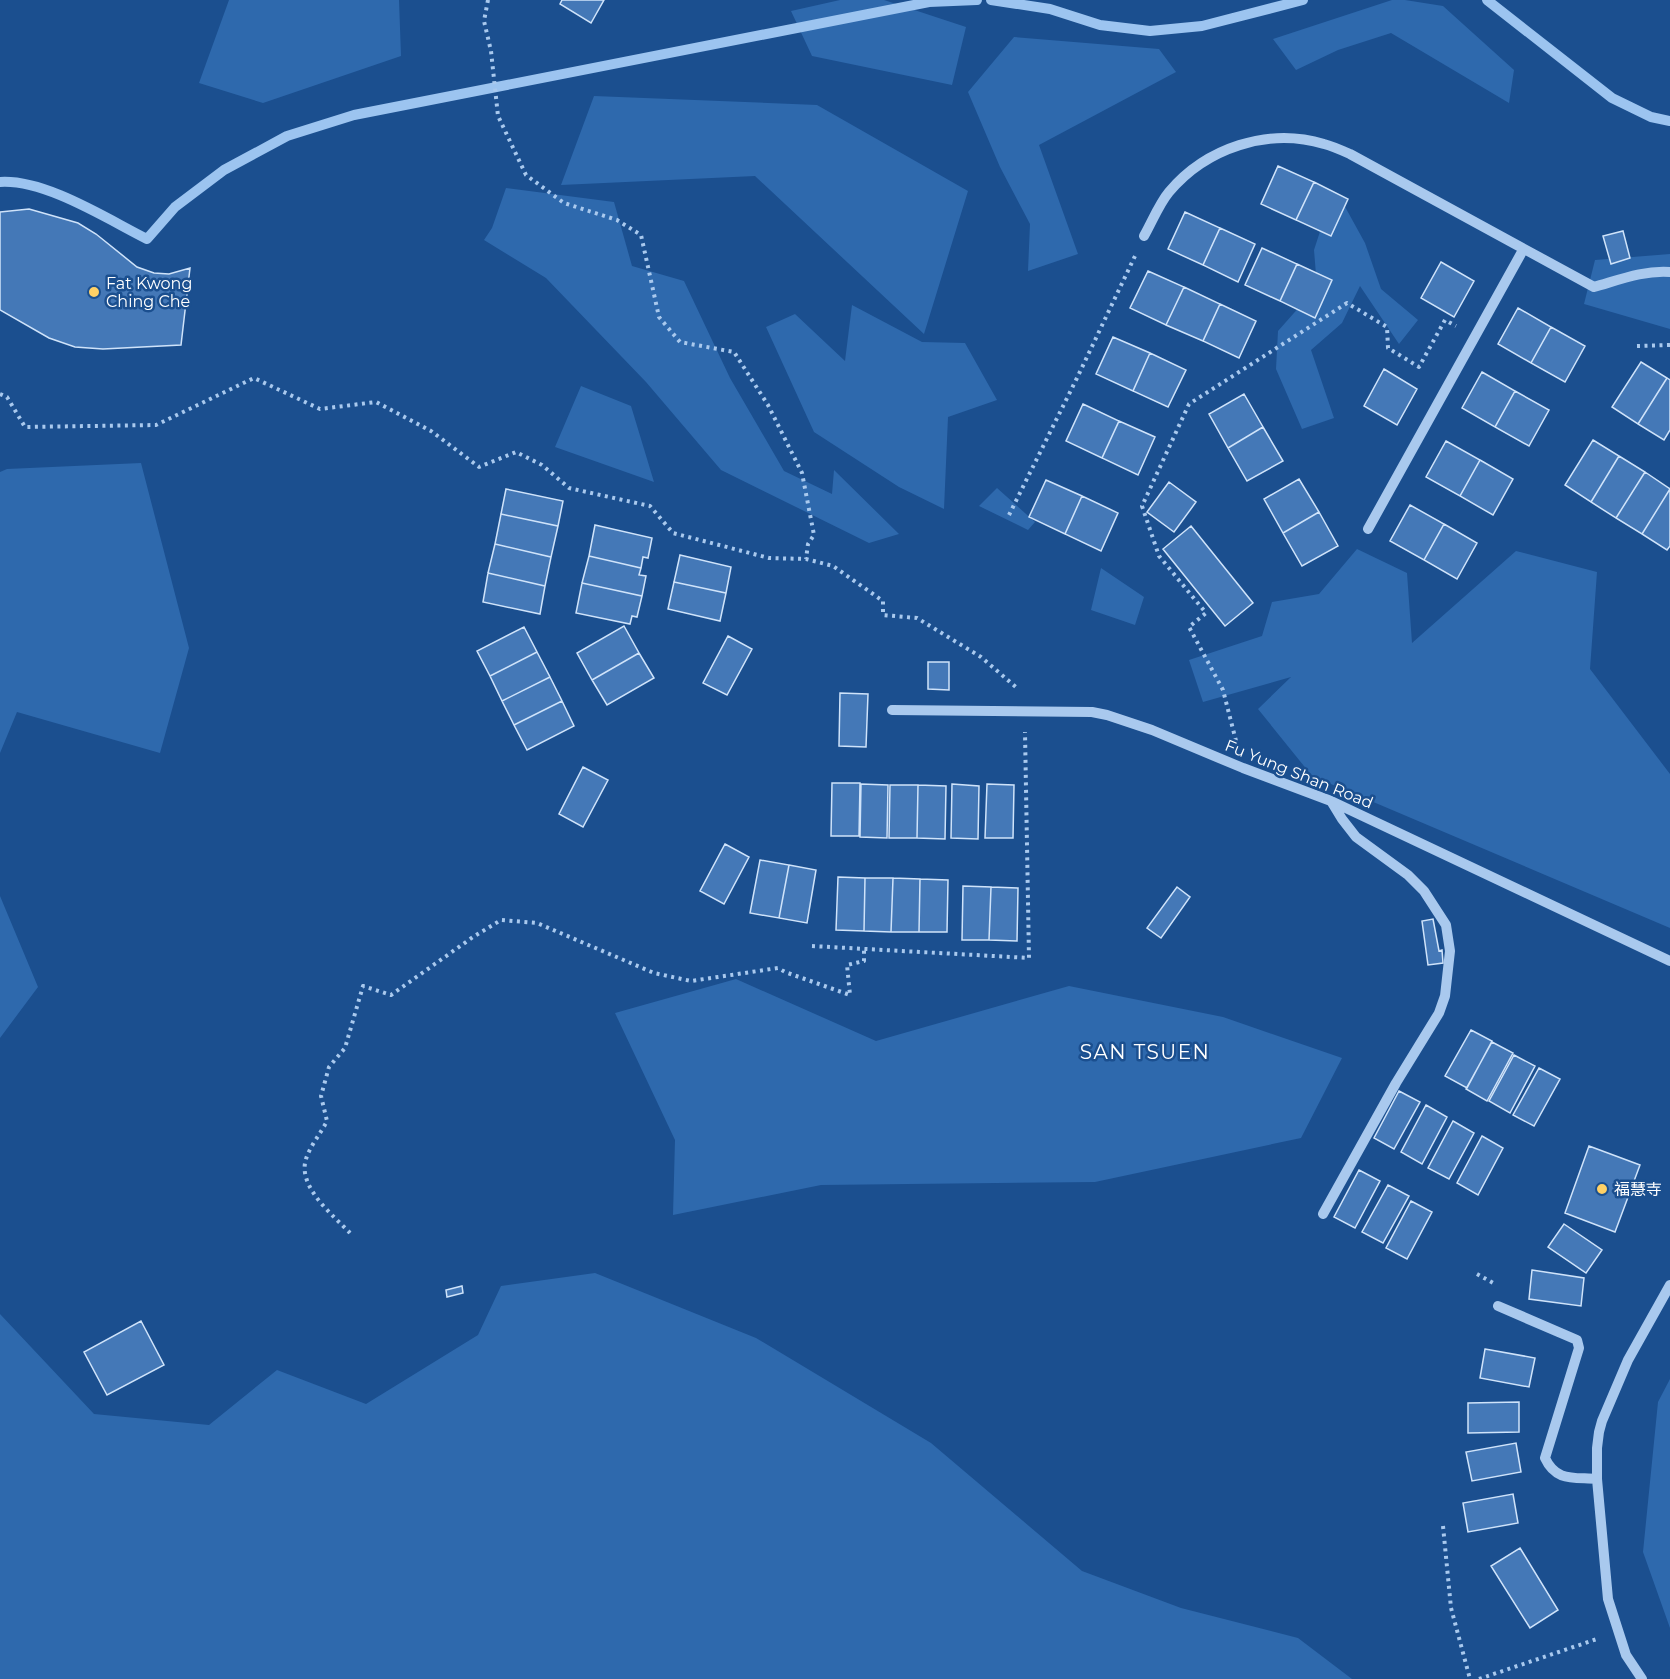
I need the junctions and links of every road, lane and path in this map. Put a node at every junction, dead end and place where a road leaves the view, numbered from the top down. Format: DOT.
graph roads {
  1 [pos="488,0"];
  2 [pos="1144,236"];
  3 [pos="1523,250"];
  4 [pos="1670,272"];
  5 [pos="1445,320"];
  6 [pos="1670,345"];
  7 [pos="1637,346"];
  8 [pos="0,394"];
  9 [pos="1009,515"];
  10 [pos="1368,529"];
  11 [pos="806,559"];
  12 [pos="892,710"];
  13 [pos="1024,711"];
  14 [pos="1243,768"];
  15 [pos="1331,801"];
  16 [pos="812,946"];
  17 [pos="864,949"];
  18 [pos="1670,961"];
  19 [pos="1323,1214"];
  20 [pos="350,1233"];
  21 [pos="1670,1285"];
  22 [pos="1498,1306"];
  23 [pos="1597,1479"];
  24 [pos="1443,1526"];
  25 [pos="1618,1632"];
  26 [pos="1470,1679"];
  27 [pos="1479,1679"];
  28 [pos="1642,1679"];
  1 -- 11 [label="path"];
  2 -- 3 [label="street"];
  2 -- 9 [label="path"];
  3 -- 4 [label="street"];
  3 -- 10 [label="street"];
  5 -- 14 [label="path"];
  6 -- 7 [label="path"];
  8 -- 11 [label="path"];
  11 -- 13 [label="path"];
  12 -- 13 [label="street, Fu Yung Shan Road"];
  13 -- 14 [label="street, Fu Yung Shan Road"];
  13 -- 17 [label="path"];
  14 -- 15 [label="street, Fu Yung Shan Road"];
  15 -- 18 [label="street, Fu Yung Shan Road"];
  15 -- 19 [label="street"];
  16 -- 17 [label="path"];
  17 -- 20 [label="path"];
  21 -- 23 [label="street"];
  22 -- 23 [label="street"];
  23 -- 25 [label="street"];
  24 -- 26 [label="path"];
  25 -- 27 [label="path"];
  25 -- 28 [label="street"];
}
